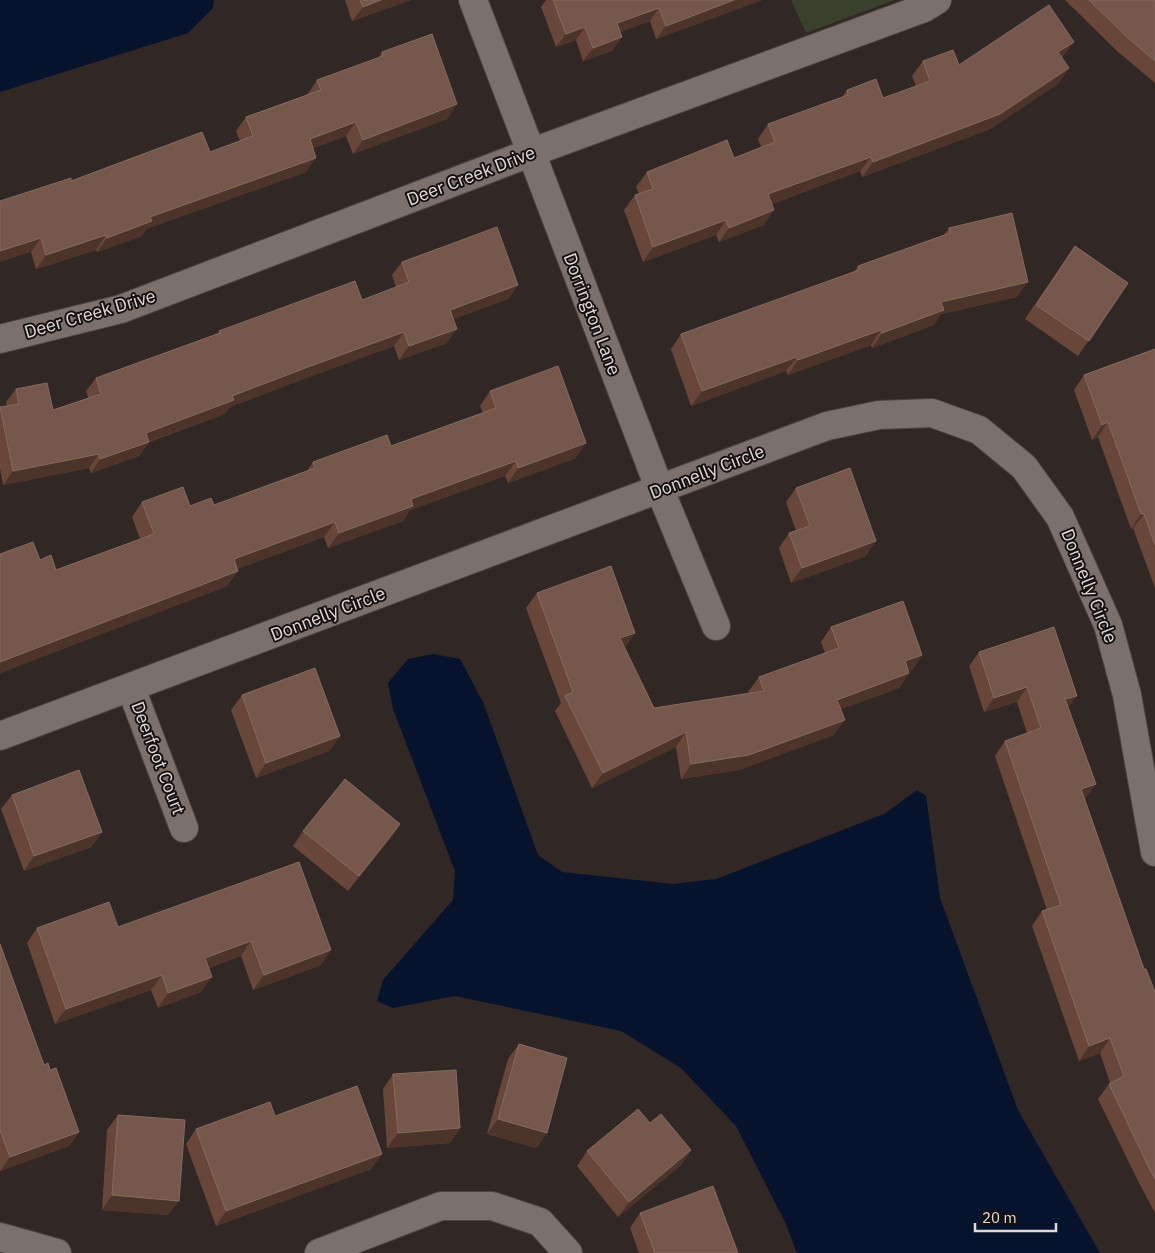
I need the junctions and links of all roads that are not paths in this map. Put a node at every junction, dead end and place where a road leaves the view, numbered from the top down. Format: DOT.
graph roads {
  1 [pos="473,0"];
  2 [pos="937,0"];
  3 [pos="904,7"];
  4 [pos="530,153"];
  5 [pos="0,339"];
  6 [pos="660,490"];
  7 [pos="716,626"];
  8 [pos="131,688"];
  9 [pos="0,736"];
  10 [pos="184,828"];
  11 [pos="1155,852"];
  12 [pos="0,1237"];
  13 [pos="57,1253"];
  14 [pos="319,1253"];
  15 [pos="568,1253"];
  1 -- 4 [label="street, Dorrington Lane"];
  2 -- 3 [label="street, Deer Creek Drive"];
  3 -- 4 [label="street, Deer Creek Drive"];
  4 -- 5 [label="street, Deer Creek Drive"];
  4 -- 6 [label="street, Dorrington Lane"];
  6 -- 7 [label="street, Dorrington Lane"];
  6 -- 8 [label="street, Donnelly Circle"];
  6 -- 11 [label="street, Donnelly Circle"];
  8 -- 9 [label="street, Donnelly Circle"];
  8 -- 10 [label="street, Deerfoot Court"];
  12 -- 13 [label="street"];
  14 -- 15 [label="street"];
}
